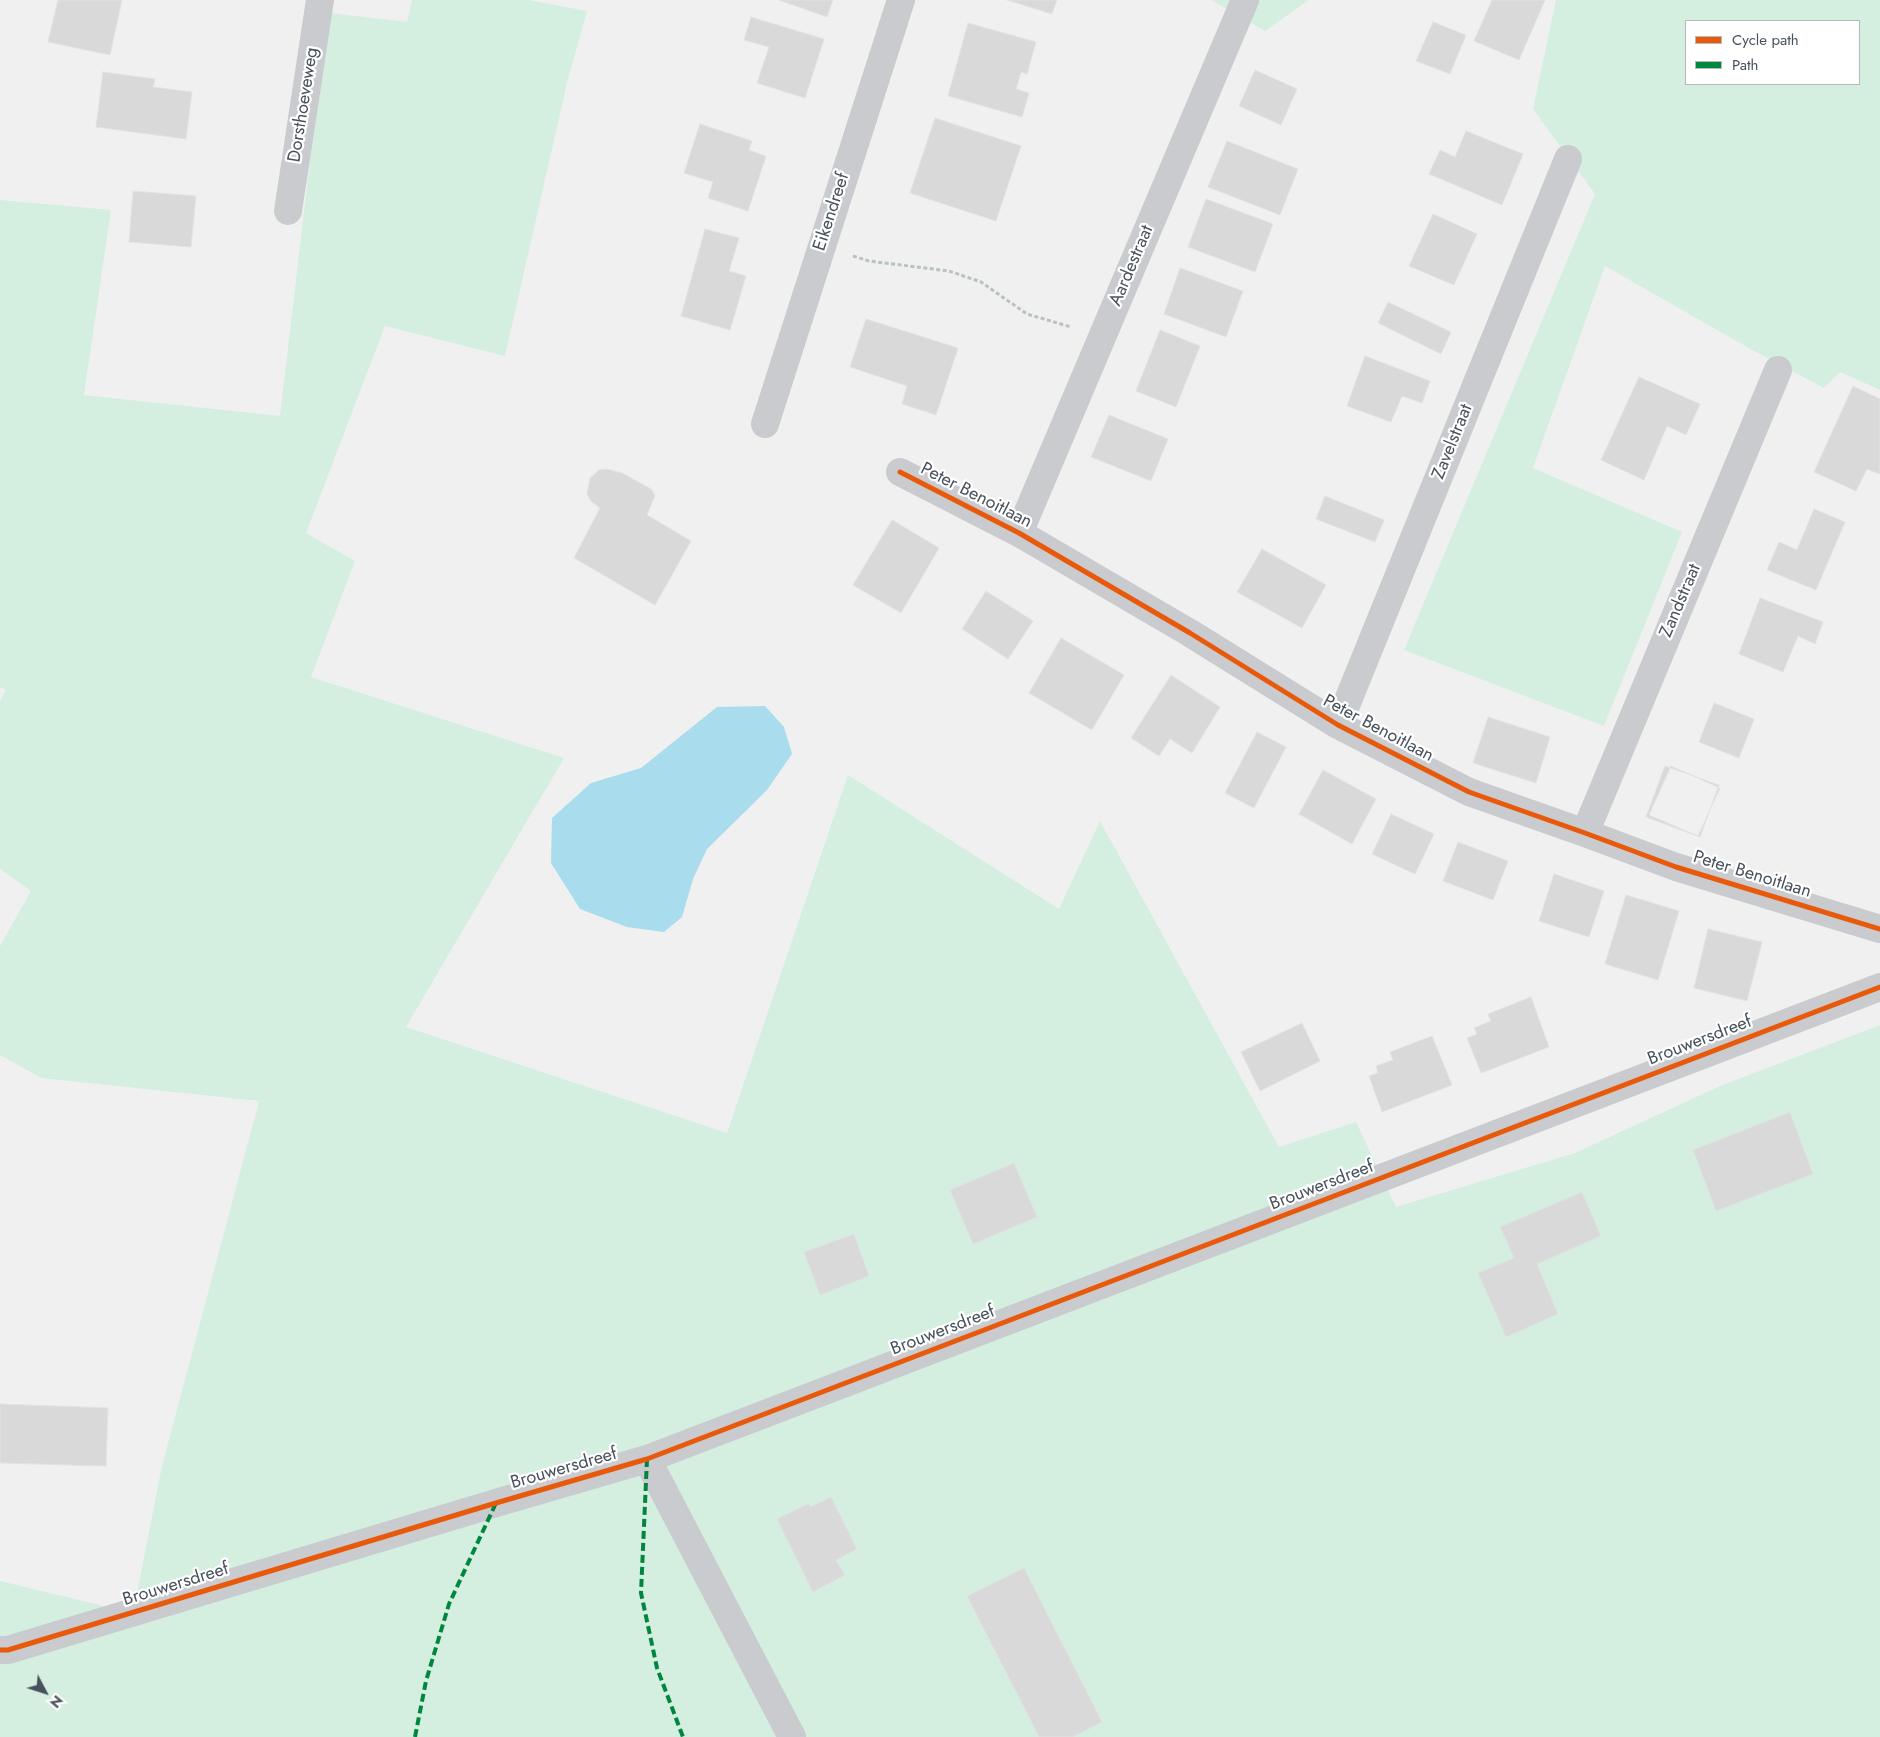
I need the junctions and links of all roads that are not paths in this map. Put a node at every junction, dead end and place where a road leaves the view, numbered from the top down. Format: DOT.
graph roads {
  1 [pos="320,0"];
  2 [pos="901,0"];
  3 [pos="1245,0"];
  4 [pos="1568,159"];
  5 [pos="288,211"];
  6 [pos="1778,370"];
  7 [pos="766,424"];
  8 [pos="900,472"];
  9 [pos="1019,533"];
  10 [pos="1338,725"];
  11 [pos="1585,833"];
  12 [pos="1880,929"];
  13 [pos="1880,987"];
  14 [pos="647,1459"];
  15 [pos="0,1650"];
  16 [pos="792,1737"];
  1 -- 5 [label="street, Dorsthoeveweg"];
  2 -- 7 [label="street, Eikendreef"];
  3 -- 9 [label="street, Aardestraat"];
  4 -- 10 [label="street, Zavelstraat"];
  6 -- 11 [label="street, Zandstraat"];
  8 -- 9 [label="street, Peter Benoitlaan"];
  9 -- 10 [label="street, Peter Benoitlaan"];
  10 -- 11 [label="street, Peter Benoitlaan"];
  11 -- 12 [label="street, Peter Benoitlaan"];
  13 -- 14 [label="street, Brouwersdreef"];
  14 -- 15 [label="street, Brouwersdreef"];
  14 -- 16 [label="street"];
}
